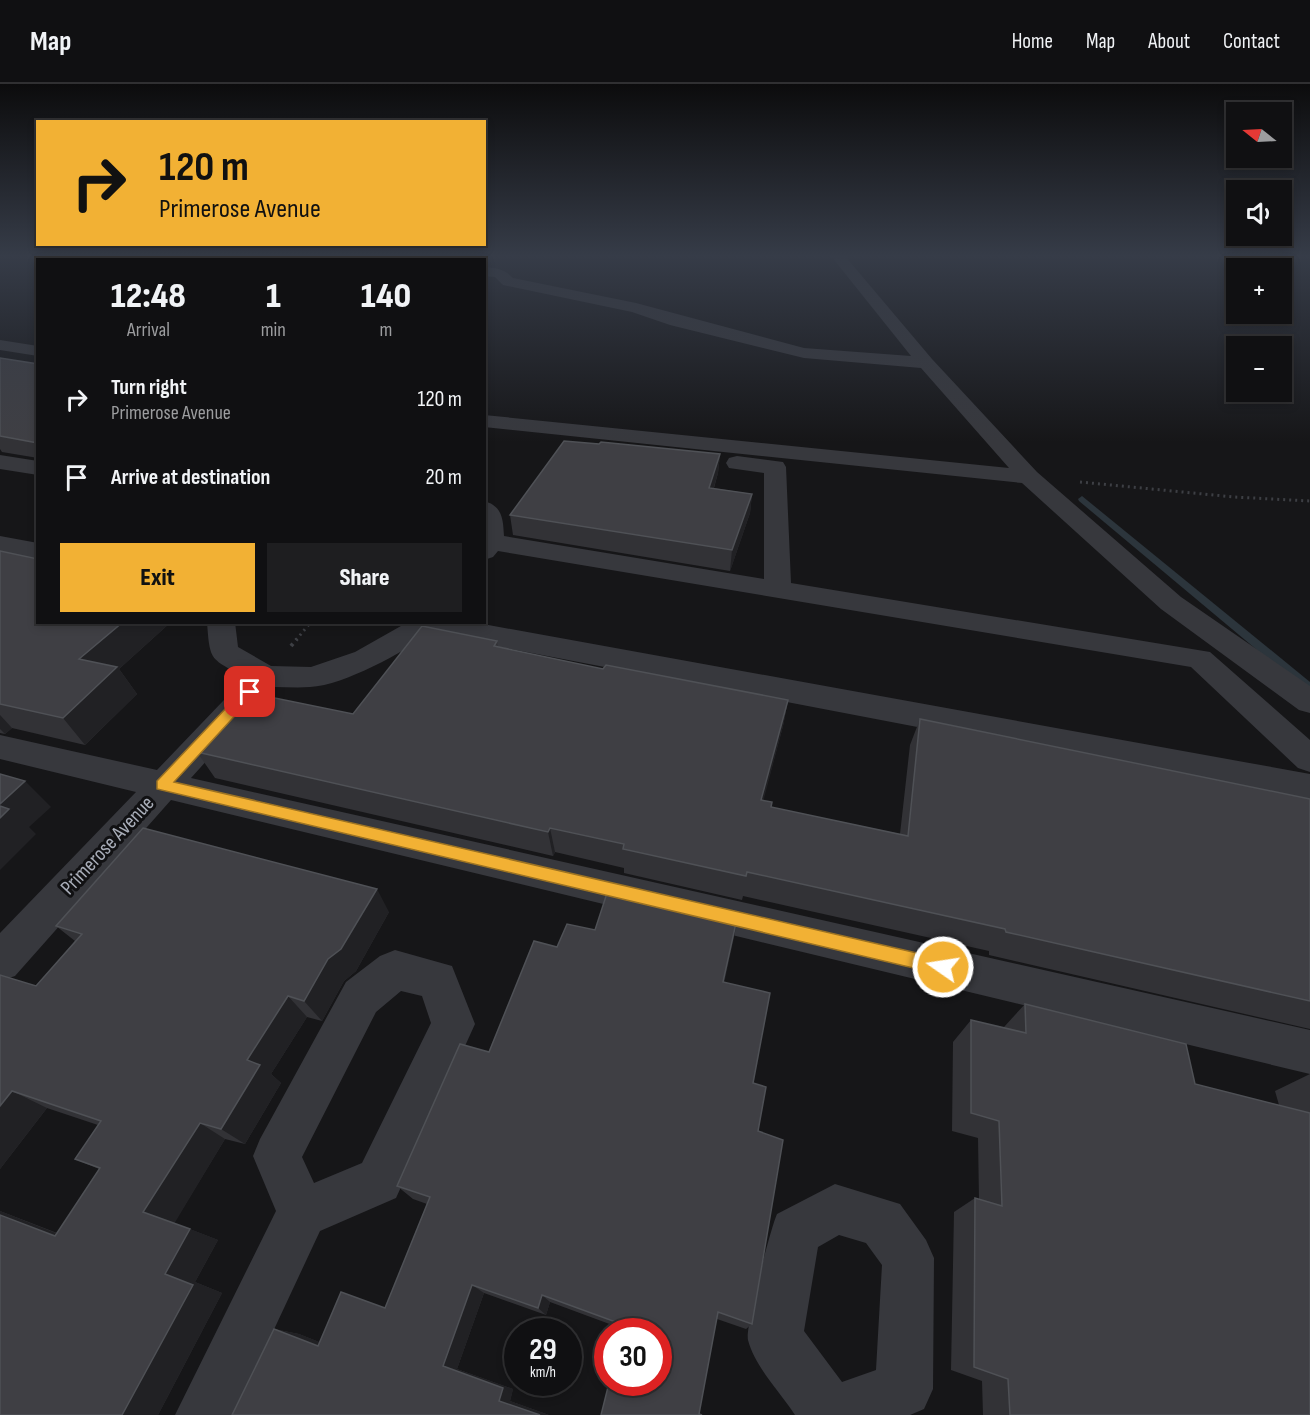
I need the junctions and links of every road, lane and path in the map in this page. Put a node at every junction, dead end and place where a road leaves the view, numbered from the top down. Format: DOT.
graph roads {
  1 [pos="669,318"];
  2 [pos="889,318"];
  3 [pos="0,345"];
  4 [pos="36,351"];
  5 [pos="0,362"];
  6 [pos="926,363"];
  7 [pos="36,368"];
  8 [pos="486,421"];
  9 [pos="486,437"];
  10 [pos="0,462"];
  11 [pos="36,468"];
  12 [pos="1029,477"];
  13 [pos="1310,501"];
  14 [pos="486,510"];
  15 [pos="0,544"];
  16 [pos="488,547"];
  17 [pos="36,551"];
  18 [pos="778,591"];
  19 [pos="221,624"];
  20 [pos="428,624"];
  21 [pos="435,624"];
  22 [pos="264,676"];
  23 [pos="1310,702"];
  24 [pos="0,747"];
  25 [pos="1310,759"];
  26 [pos="162,785"];
  27 [pos="1310,788"];
  28 [pos="0,962"];
  29 [pos="1310,1052"];
  30 [pos="302,1213"];
  31 [pos="204,1415"];
  1 -- 6 [label="street"];
  2 -- 6 [label="street"];
  3 -- 4 [label="street"];
  5 -- 7 [label="street"];
  6 -- 12 [label="street"];
  8 -- 12 [label="street"];
  9 -- 18 [label="street"];
  10 -- 11 [label="street"];
  12 -- 13 [label="path"];
  12 -- 23 [label="street"];
  14 -- 16 [label="street"];
  15 -- 17 [label="street"];
  16 -- 18 [label="street"];
  18 -- 25 [label="street"];
  19 -- 22 [label="street"];
  20 -- 22 [label="street"];
  21 -- 27 [label="street"];
  22 -- 26 [label="street, Primerose Avenue"];
  24 -- 26 [label="street"];
  26 -- 28 [label="street, Primerose Avenue"];
  26 -- 29 [label="street"];
  30 -- 30 [label="street"];
  30 -- 31 [label="street"];
}
